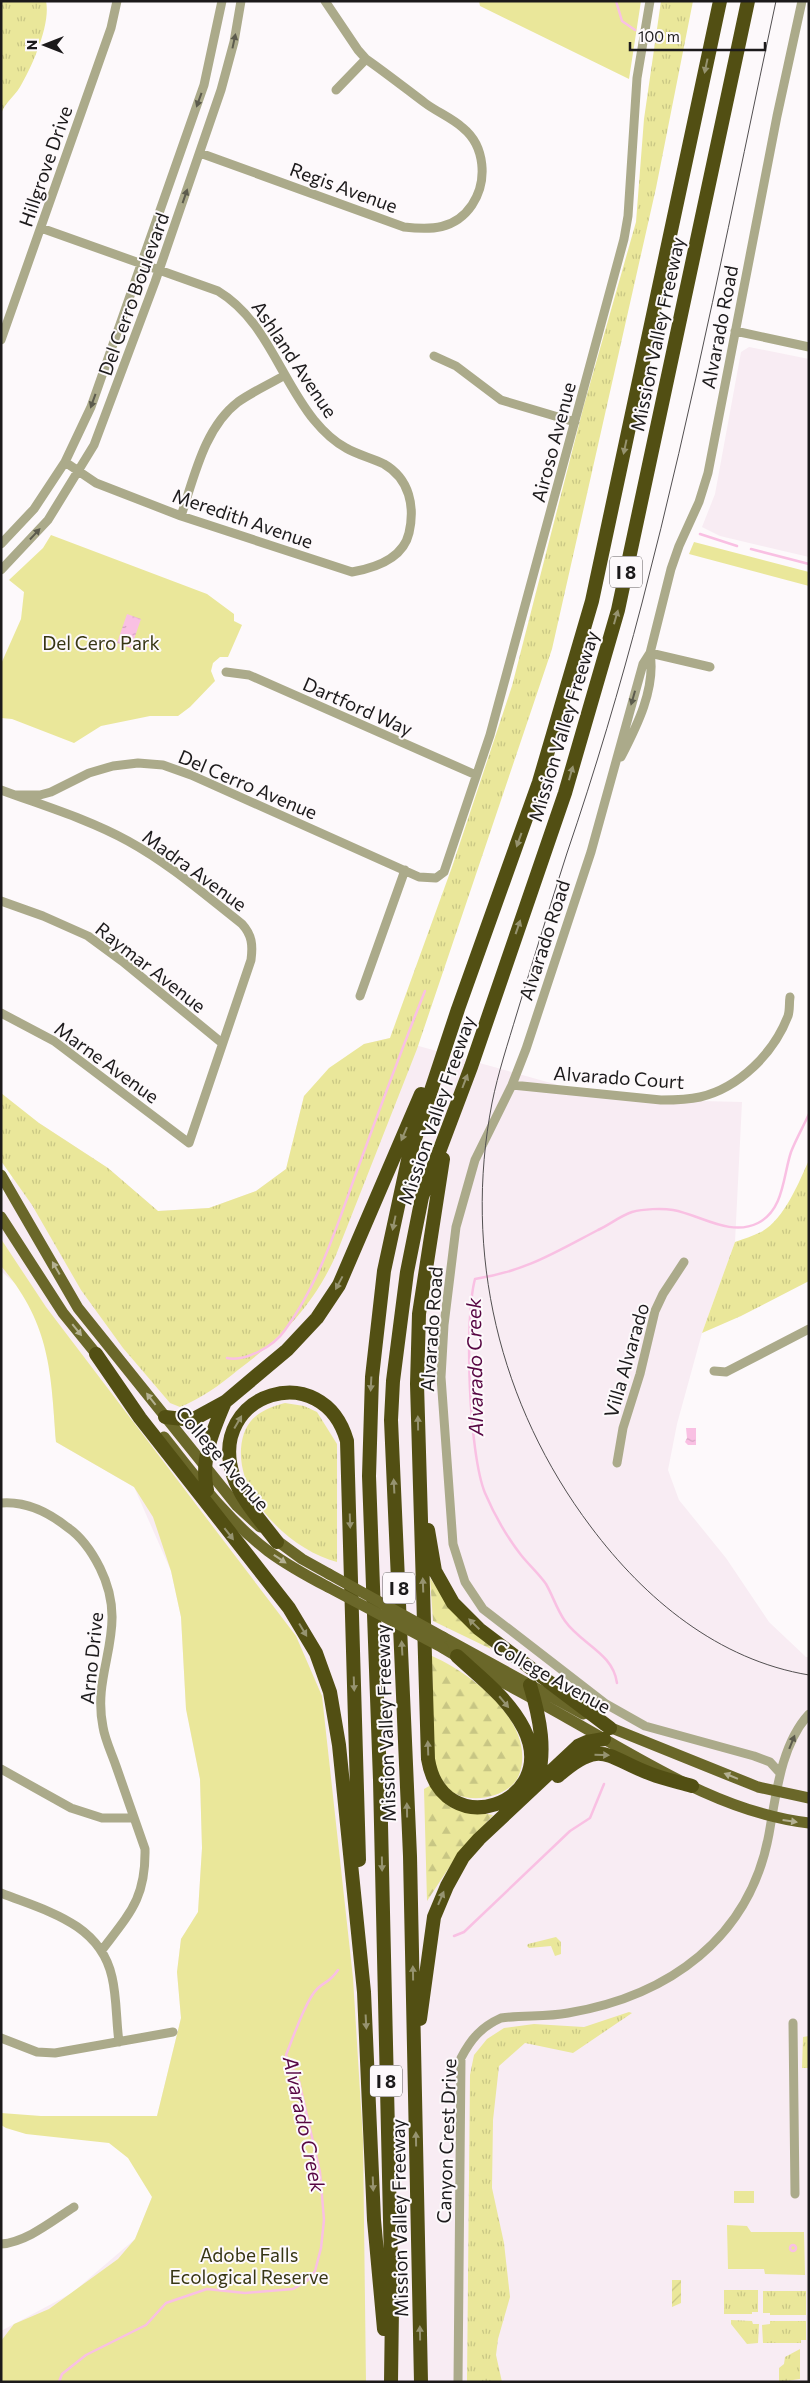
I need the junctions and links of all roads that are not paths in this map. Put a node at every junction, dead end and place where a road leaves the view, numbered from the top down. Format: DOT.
graph roads {
  1 [pos="117,1"];
  2 [pos="222,1"];
  3 [pos="241,1"];
  4 [pos="326,1"];
  5 [pos="650,1"];
  6 [pos="720,1"];
  7 [pos="748,1"];
  8 [pos="802,1"];
  9 [pos="366,59"];
  10 [pos="336,90"];
  11 [pos="200,153"];
  12 [pos="41,228"];
  13 [pos="141,263"];
  14 [pos="160,269"];
  15 [pos="735,331"];
  16 [pos="1,340"];
  17 [pos="809,347"];
  18 [pos="434,356"];
  19 [pos="285,374"];
  20 [pos="575,422"];
  21 [pos="65,462"];
  22 [pos="80,471"];
  23 [pos="181,516"];
  24 [pos="408,539"];
  25 [pos="1,544"];
  26 [pos="1,570"];
  27 [pos="650,653"];
  28 [pos="710,667"];
  29 [pos="226,672"];
  30 [pos="476,776"];
  31 [pos="1,790"];
  32 [pos="15,795"];
  33 [pos="405,870"];
  34 [pos="436,878"];
  35 [pos="1,901"];
  36 [pos="360,996"];
  37 [pos="790,997"];
  38 [pos="458,1009"];
  39 [pos="1,1013"];
  40 [pos="222,1043"];
  41 [pos="512,1085"];
  42 [pos="448,1126"];
  43 [pos="1,1175"];
  44 [pos="1,1217"];
  45 [pos="684,1262"];
  46 [pos="809,1329"];
  47 [pos="96,1354"];
  48 [pos="714,1371"];
  49 [pos="224,1402"];
  50 [pos="165,1417"];
  51 [pos="418,1457"];
  52 [pos="617,1463"];
  53 [pos="204,1464"];
  54 [pos="207,1490"];
  55 [pos="1,1503"];
  56 [pos="277,1542"];
  57 [pos="443,1642"];
  58 [pos="457,1656"];
  59 [pos="530,1685"];
  60 [pos="535,1701"];
  61 [pos="809,1714"];
  62 [pos="607,1734"];
  63 [pos="1,1769"];
  64 [pos="780,1773"];
  65 [pos="536,1786"];
  66 [pos="692,1786"];
  67 [pos="777,1792"];
  68 [pos="809,1798"];
  69 [pos="134,1818"];
  70 [pos="772,1818"];
  71 [pos="809,1823"];
  72 [pos="457,1869"];
  73 [pos="1,1894"];
  74 [pos="102,1950"];
  75 [pos="364,1992"];
  76 [pos="793,2023"];
  77 [pos="173,2032"];
  78 [pos="1,2038"];
  79 [pos="119,2042"];
  80 [pos="415,2057"];
  81 [pos="795,2194"];
  82 [pos="74,2207"];
  83 [pos="1,2244"];
  84 [pos="390,2382"];
  85 [pos="421,2382"];
  86 [pos="458,2382"];
  1 -- 12 [label="street, Hillgrove Drive"];
  2 -- 13 [label="street, Del Cerro Boulevard, one-way"];
  11 -- 3 [label="street, Del Cerro Boulevard, one-way"];
  4 -- 9 [label="street"];
  5 -- 20 [label="street, Airoso Avenue"];
  6 -- 38 [label="highway, Mission Valley Freeway / I 8, one-way"];
  42 -- 7 [label="highway, Mission Valley Freeway / I 8, one-way"];
  8 -- 15 [label="street, Alvarado Road"];
  9 -- 10 [label="street"];
  9 -- 11 [label="street, Regis Avenue"];
  14 -- 11 [label="street, Del Cerro Boulevard, one-way"];
  12 -- 13 [label="street, Ashland Avenue"];
  12 -- 16 [label="street, Hillgrove Drive"];
  13 -- 14 [label="street, Ashland Avenue"];
  13 -- 21 [label="street, Del Cerro Boulevard, one-way"];
  14 -- 19 [label="street, Ashland Avenue"];
  14 -- 22 [label="street, Del Cerro Boulevard"];
  15 -- 17 [label="street"];
  15 -- 27 [label="street, Alvarado Road"];
  18 -- 20 [label="street"];
  19 -- 23 [label="street"];
  19 -- 24 [label="street, Ashland Avenue"];
  20 -- 30 [label="street, Airoso Avenue"];
  21 -- 22 [label="street, Meredith Avenue"];
  21 -- 25 [label="street, Del Cerro Boulevard"];
  22 -- 23 [label="street, Meredith Avenue"];
  26 -- 22 [label="street, Del Cerro Boulevard, one-way"];
  23 -- 24 [label="street, Meredith Avenue"];
  27 -- 28 [label="street"];
  27 -- 41 [label="street, Alvarado Road"];
  29 -- 30 [label="street, Dartford Way"];
  30 -- 34 [label="street, Airoso Avenue"];
  31 -- 32 [label="street, Madra Avenue"];
  32 -- 33 [label="street, Del Cerro Avenue"];
  32 -- 40 [label="street, Madra Avenue"];
  33 -- 34 [label="street, Del Cerro Avenue"];
  33 -- 36 [label="street"];
  35 -- 40 [label="street, Raymar Avenue"];
  37 -- 41 [label="street, Alvarado Court"];
  38 -- 49 [label="highway, one-way"];
  38 -- 84 [label="highway, Mission Valley Freeway / I 8, one-way"];
  39 -- 40 [label="street, Marne Avenue"];
  41 -- 64 [label="street, Alvarado Road"];
  51 -- 42 [label="highway, one-way"];
  80 -- 42 [label="highway, Mission Valley Freeway / I 8, one-way"];
  50 -- 43 [label="main road, College Avenue, one-way"];
  44 -- 47 [label="main road, College Avenue, one-way"];
  45 -- 52 [label="street, Villa Alvarado"];
  46 -- 48 [label="street"];
  47 -- 54 [label="main road, College Avenue"];
  47 -- 75 [label="highway, one-way"];
  49 -- 50 [label="highway"];
  49 -- 53 [label="highway"];
  50 -- 53 [label="main road, College Avenue"];
  58 -- 51 [label="highway, one-way"];
  62 -- 51 [label="highway, one-way"];
  53 -- 54 [label="highway"];
  53 -- 56 [label="main road, College Avenue"];
  54 -- 57 [label="main road, College Avenue, one-way, bridge"];
  55 -- 69 [label="street, Arno Drive"];
  56 -- 57 [label="main road, College Avenue, bridge"];
  56 -- 75 [label="highway, one-way"];
  57 -- 58 [label="main road, College Avenue"];
  57 -- 59 [label="main road, College Avenue"];
  58 -- 60 [label="main road, College Avenue"];
  59 -- 60 [label="highway"];
  59 -- 62 [label="main road, College Avenue"];
  60 -- 62 [label="main road, College Avenue"];
  60 -- 65 [label="highway"];
  64 -- 61 [label="street, one-way"];
  62 -- 65 [label="highway"];
  62 -- 66 [label="main road, College Avenue"];
  67 -- 62 [label="main road, College Avenue, one-way"];
  63 -- 69 [label="street"];
  64 -- 67 [label="street"];
  65 -- 72 [label="highway"];
  66 -- 70 [label="main road, College Avenue"];
  72 -- 66 [label="highway, one-way"];
  67 -- 68 [label="main road, College Avenue"];
  67 -- 70 [label="street, Canyon Crest Drive"];
  69 -- 74 [label="street, Arno Drive"];
  70 -- 71 [label="main road, College Avenue, one-way"];
  70 -- 86 [label="street, Canyon Crest Drive"];
  80 -- 72 [label="highway, one-way"];
  73 -- 74 [label="street"];
  74 -- 79 [label="street"];
  75 -- 84 [label="highway, one-way"];
  76 -- 81 [label="street"];
  77 -- 79 [label="street"];
  78 -- 79 [label="street"];
  85 -- 80 [label="highway, Mission Valley Freeway / I 8, one-way"];
  82 -- 83 [label="street"];
}
